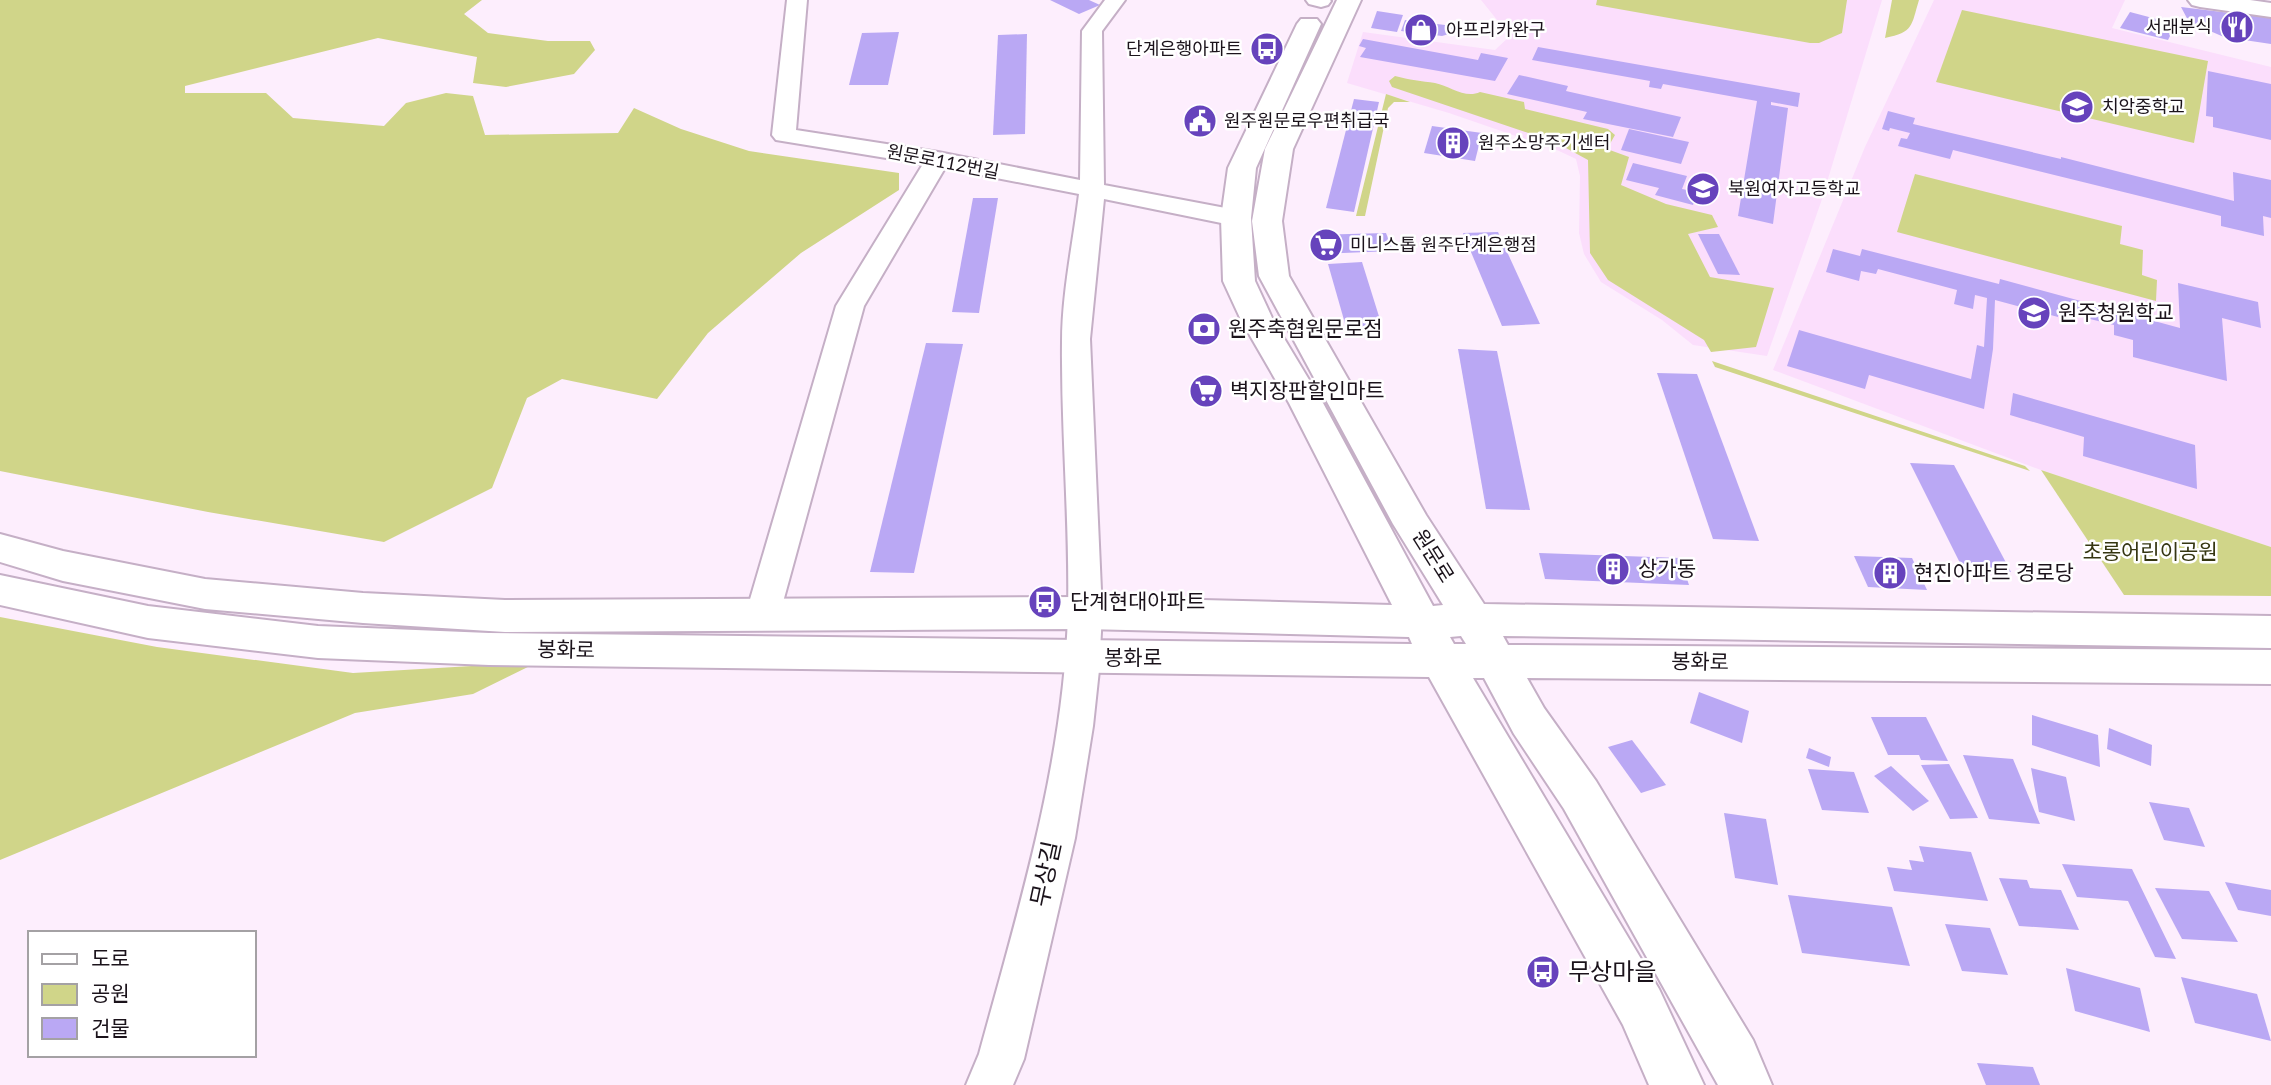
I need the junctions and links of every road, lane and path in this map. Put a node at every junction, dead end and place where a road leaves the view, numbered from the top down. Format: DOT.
graph roads {
  1 [pos="797,0"];
  2 [pos="1115,0"];
  3 [pos="1316,0"];
  4 [pos="2200,0"];
  5 [pos="1335,1"];
  6 [pos="2271,10"];
  7 [pos="938,159"];
  8 [pos="1092,191"];
  9 [pos="1251,219"];
  10 [pos="0,548"];
  11 [pos="0,590"];
  12 [pos="763,613"];
  13 [pos="1085,613"];
  14 [pos="1473,620"];
  15 [pos="2271,632"];
  16 [pos="1432,641"];
  17 [pos="1083,658"];
  18 [pos="1496,661"];
  19 [pos="2271,667"];
  20 [pos="989,1085"];
  21 [pos="1677,1085"];
  22 [pos="1745,1085"];
  1 -- 7 [label="street, 원문로112번길"];
  2 -- 8 [label="street, 무상길"];
  3 -- 5 [label="street"];
  4 -- 6 [label="street"];
  5 -- 9 [label="street, 원문로"];
  7 -- 8 [label="street, 원문로112번길"];
  7 -- 12 [label="street"];
  8 -- 9 [label="street, 원문로112번길"];
  8 -- 13 [label="street, 무상길"];
  9 -- 14 [label="street, 원문로"];
  9 -- 16 [label="street, 원문로"];
  10 -- 12 [label="street, 봉화로"];
  11 -- 17 [label="street, 봉화로"];
  12 -- 13 [label="street, 봉화로"];
  13 -- 16 [label="street, 봉화로"];
  13 -- 17 [label="street, 무상길"];
  14 -- 15 [label="street, 봉화로"];
  14 -- 16 [label="street, 봉화로"];
  14 -- 18 [label="street, 원문로"];
  16 -- 17 [label="street, 봉화로"];
  16 -- 18 [label="street, 봉화로"];
  16 -- 21 [label="street, 원문로"];
  17 -- 20 [label="street, 무상길"];
  18 -- 19 [label="street, 봉화로"];
  18 -- 22 [label="street, 원문로"];
}
